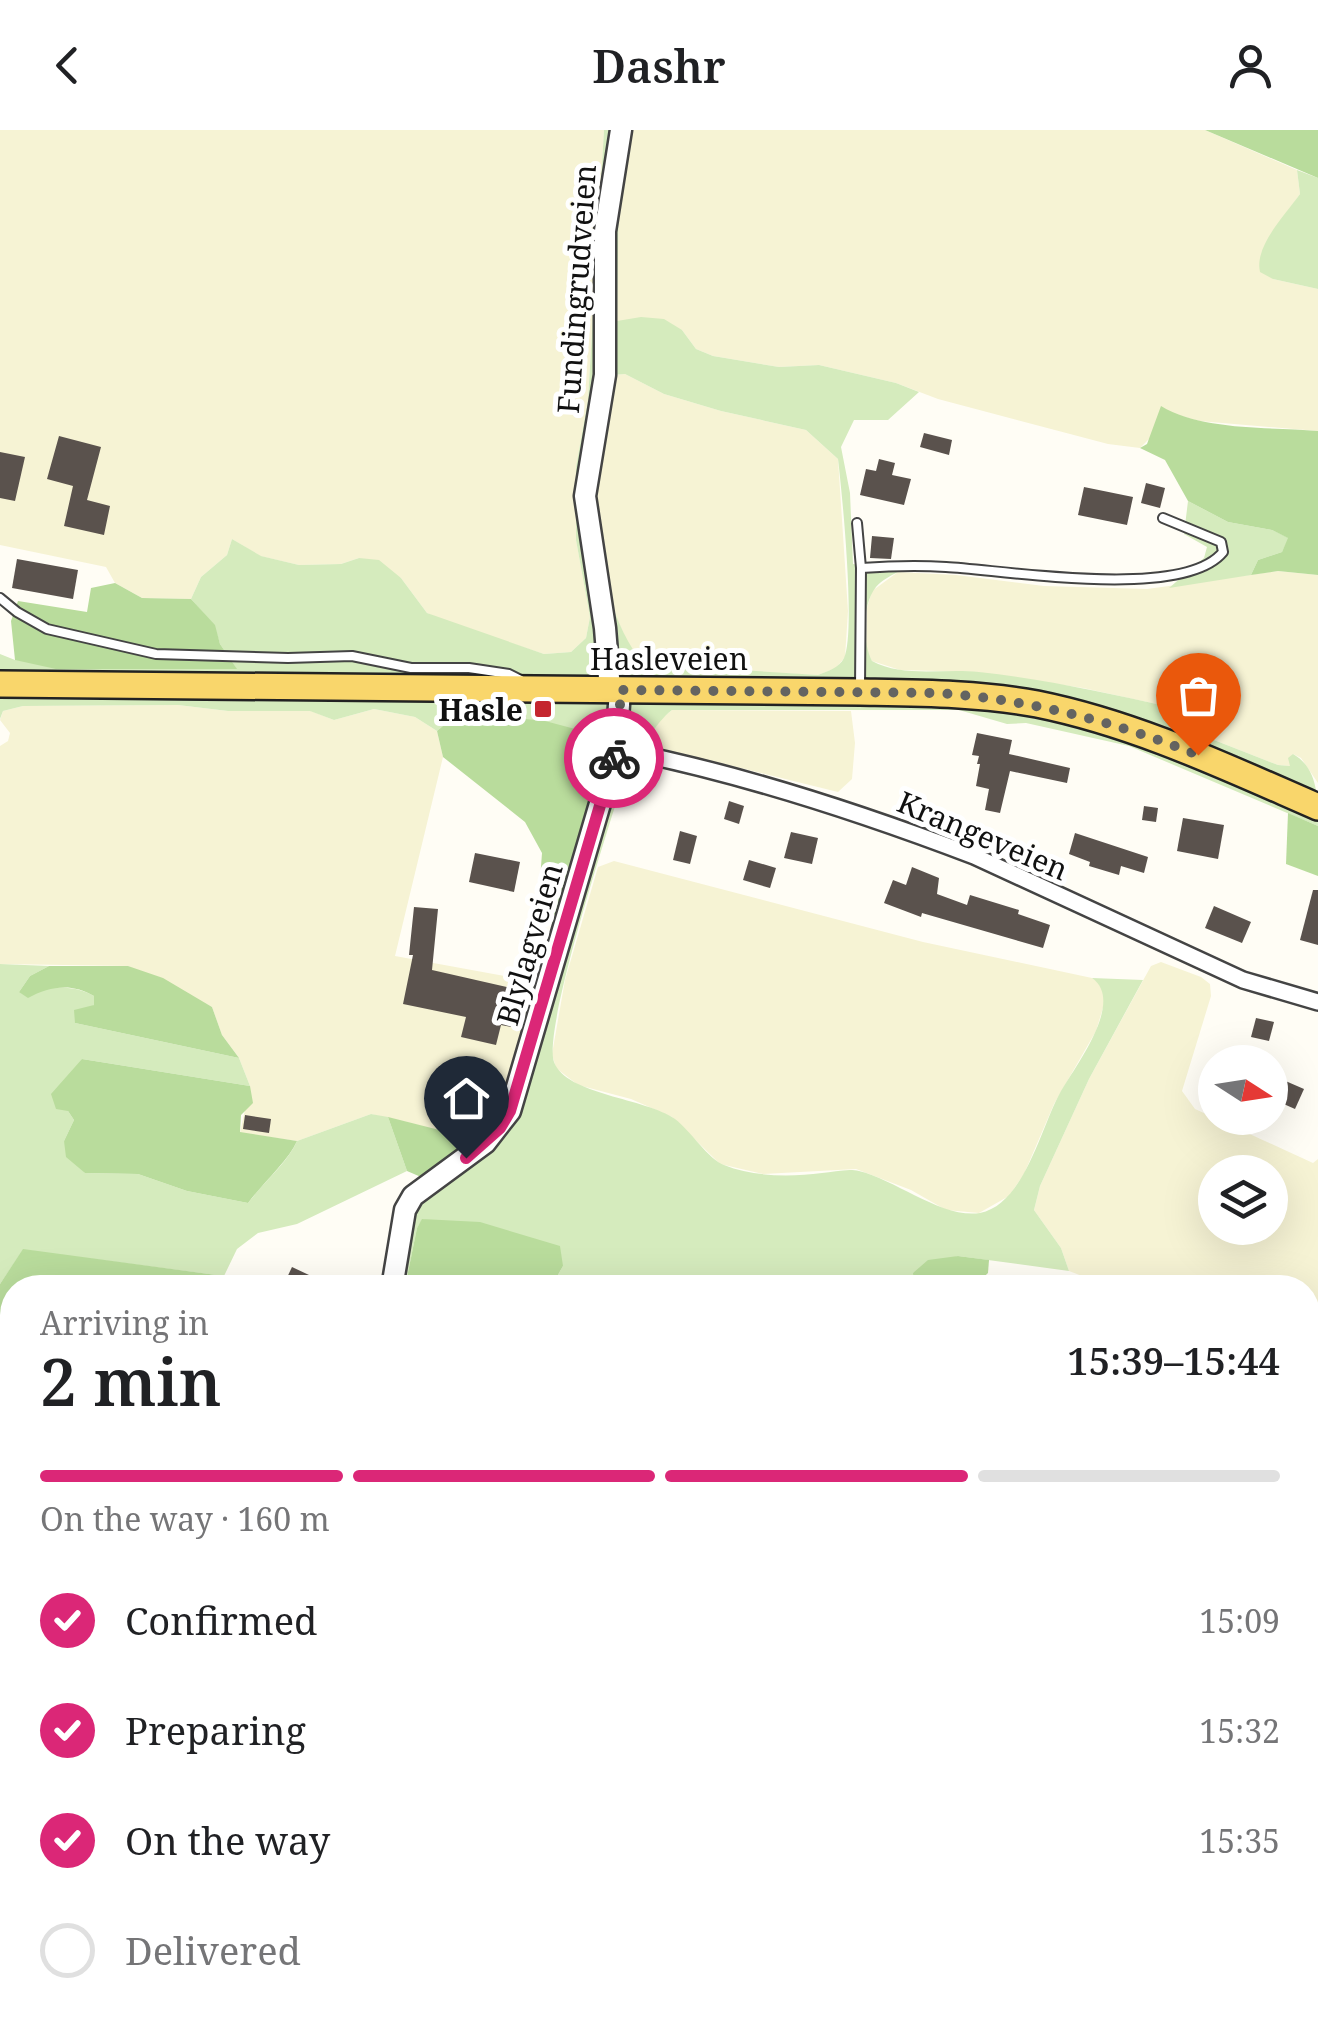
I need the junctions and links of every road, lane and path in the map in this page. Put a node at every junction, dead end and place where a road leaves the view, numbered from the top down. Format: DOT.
graph roads {
  1 [pos="621,130"];
  2 [pos="1162,518"];
  3 [pos="857,523"];
  4 [pos="862,568"];
  5 [pos="0,598"];
  6 [pos="0,684"];
  7 [pos="538,690"];
  8 [pos="615,690"];
  9 [pos="860,692"];
  10 [pos="616,749"];
  11 [pos="1318,808"];
  12 [pos="1318,1002"];
  13 [pos="394,1275"];
  1 -- 8 [label="street, Fundingrudveien"];
  2 -- 4 [label="lane"];
  3 -- 4 [label="lane"];
  4 -- 9 [label="lane"];
  5 -- 7 [label="lane"];
  6 -- 7 [label="main road, Hasleveien"];
  7 -- 8 [label="main road, Hasleveien"];
  8 -- 9 [label="main road, Hasleveien"];
  8 -- 10 [label="street, Blylagveien"];
  9 -- 11 [label="main road, Hasleveien"];
  10 -- 12 [label="street, Krangeveien"];
  10 -- 13 [label="street, Blylagveien"];
}
